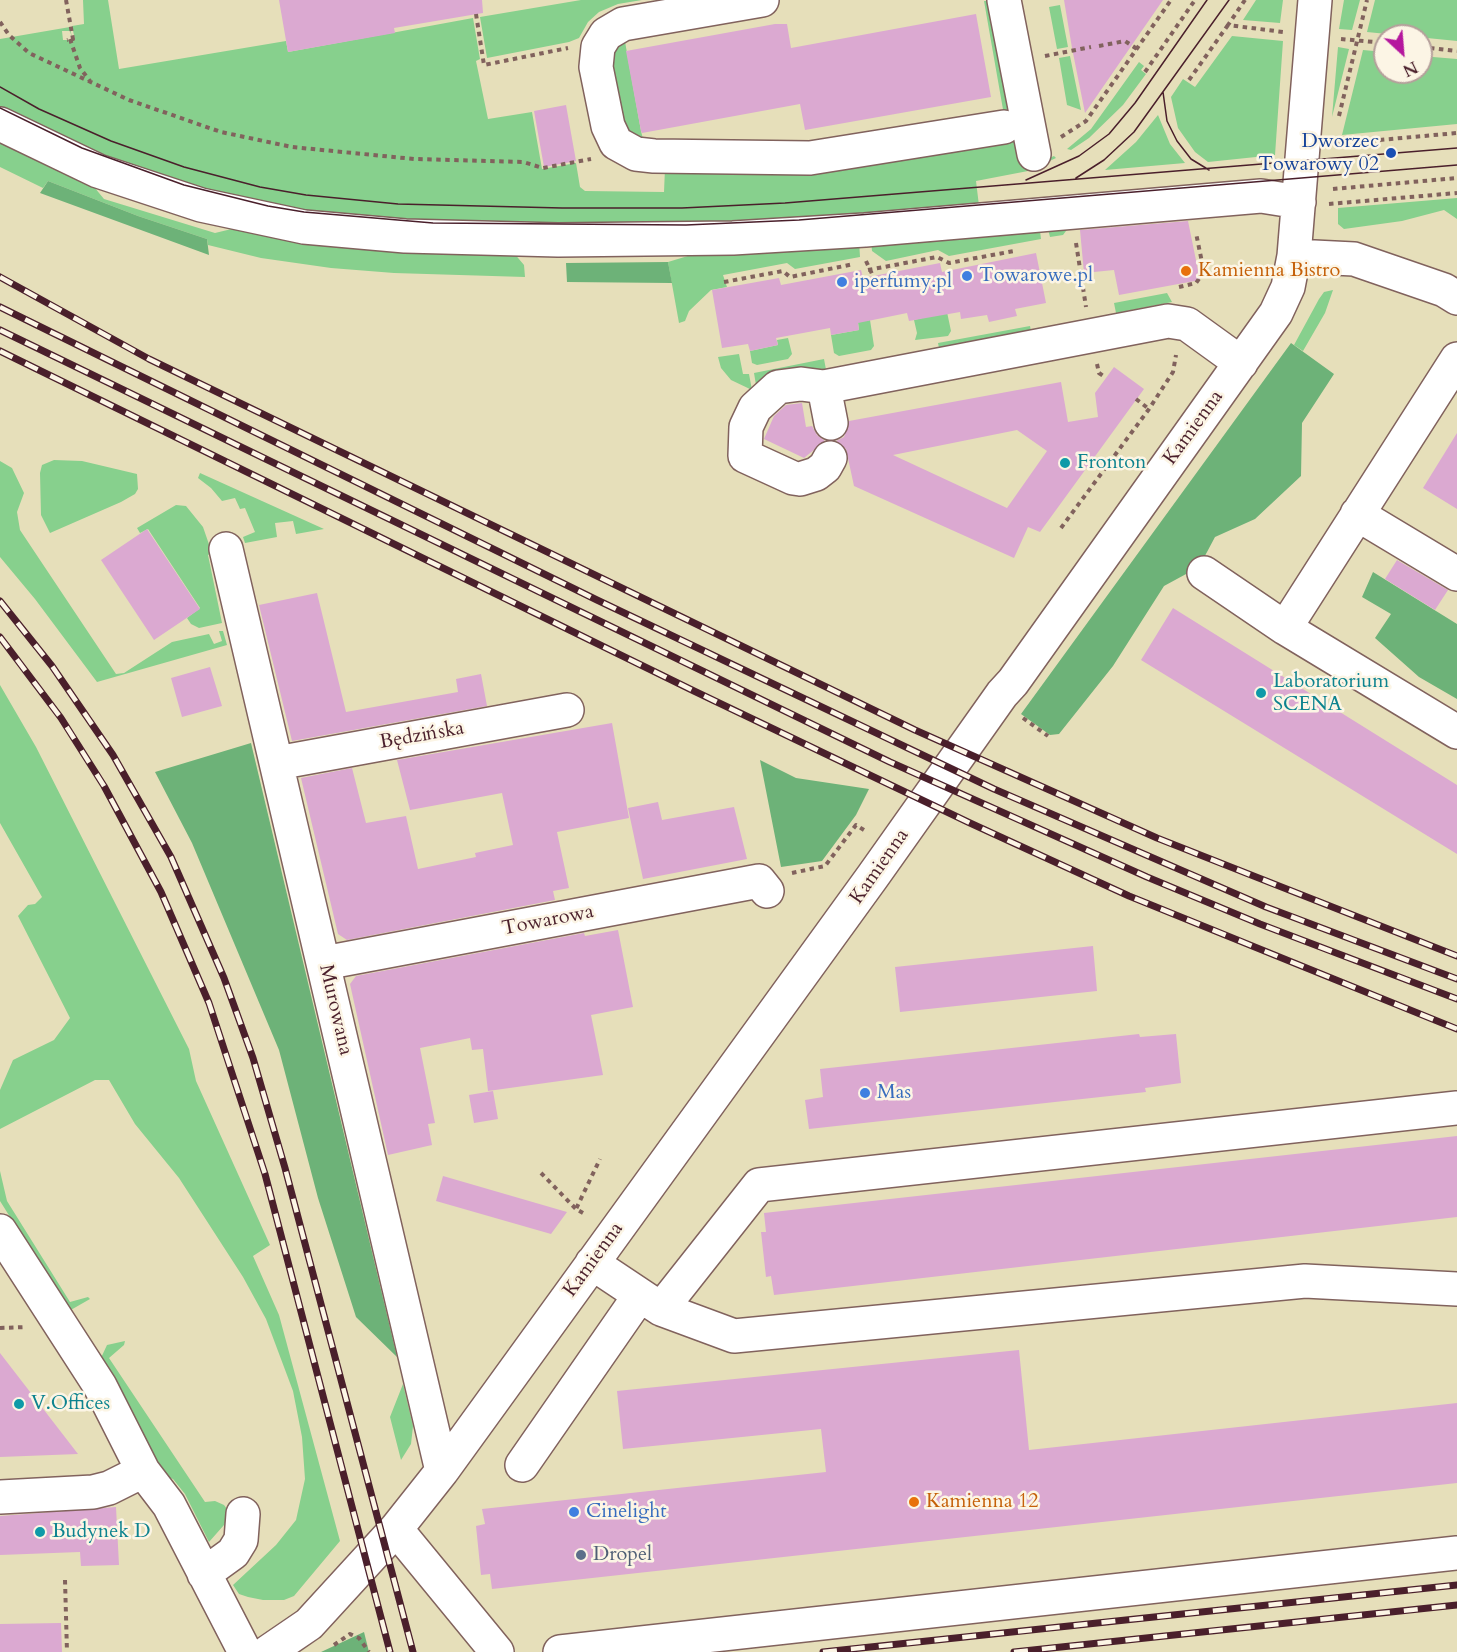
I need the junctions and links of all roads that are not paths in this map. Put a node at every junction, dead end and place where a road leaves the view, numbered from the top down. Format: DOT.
graph roads {
  1 [pos="762,0"];
  2 [pos="1004,0"];
  3 [pos="1316,0"];
  4 [pos="0,124"];
  5 [pos="1004,127"];
  6 [pos="1034,151"];
  7 [pos="1299,202"];
  8 [pos="1294,256"];
  9 [pos="1457,298"];
  10 [pos="1241,363"];
  11 [pos="1455,366"];
  12 [pos="824,387"];
  13 [pos="831,423"];
  14 [pos="830,458"];
  15 [pos="1357,514"];
  16 [pos="226,549"];
  17 [pos="1203,573"];
  18 [pos="1457,574"];
  19 [pos="1285,628"];
  20 [pos="567,710"];
  21 [pos="1457,732"];
  22 [pos="277,763"];
  23 [pos="767,891"];
  24 [pos="324,963"];
  25 [pos="1457,1108"];
  26 [pos="0,1232"];
  27 [pos="592,1263"];
  28 [pos="1457,1289"];
  29 [pos="650,1302"];
  30 [pos="522,1465"];
  31 [pos="142,1471"];
  32 [pos="442,1471"];
  33 [pos="0,1497"];
  34 [pos="243,1514"];
  35 [pos="396,1529"];
  36 [pos="1457,1553"];
  37 [pos="204,1574"];
  38 [pos="244,1652"];
  39 [pos="268,1652"];
  40 [pos="497,1652"];
  41 [pos="560,1652"];
  1 -- 5 [label="street"];
  2 -- 6 [label="street"];
  3 -- 7 [label="street, Kamienna"];
  4 -- 7 [label="street"];
  7 -- 8 [label="street, Kamienna"];
  8 -- 9 [label="street"];
  8 -- 10 [label="street, Kamienna"];
  10 -- 12 [label="street"];
  10 -- 27 [label="street, Kamienna"];
  11 -- 15 [label="street"];
  12 -- 13 [label="street"];
  12 -- 14 [label="street"];
  15 -- 18 [label="street"];
  15 -- 19 [label="street"];
  16 -- 22 [label="street, Murowana"];
  17 -- 19 [label="street"];
  19 -- 21 [label="street"];
  20 -- 22 [label="street, Będzińska"];
  22 -- 24 [label="street, Murowana"];
  23 -- 24 [label="street, Towarowa"];
  24 -- 32 [label="street, Murowana"];
  25 -- 29 [label="street"];
  26 -- 31 [label="street"];
  27 -- 29 [label="street"];
  27 -- 32 [label="street, Kamienna"];
  28 -- 29 [label="street"];
  29 -- 30 [label="street"];
  31 -- 33 [label="street"];
  31 -- 37 [label="street"];
  32 -- 35 [label="street, Kamienna"];
  34 -- 37 [label="street"];
  35 -- 39 [label="street, Kamienna"];
  35 -- 40 [label="street"];
  36 -- 41 [label="street"];
  37 -- 38 [label="street"];
}
